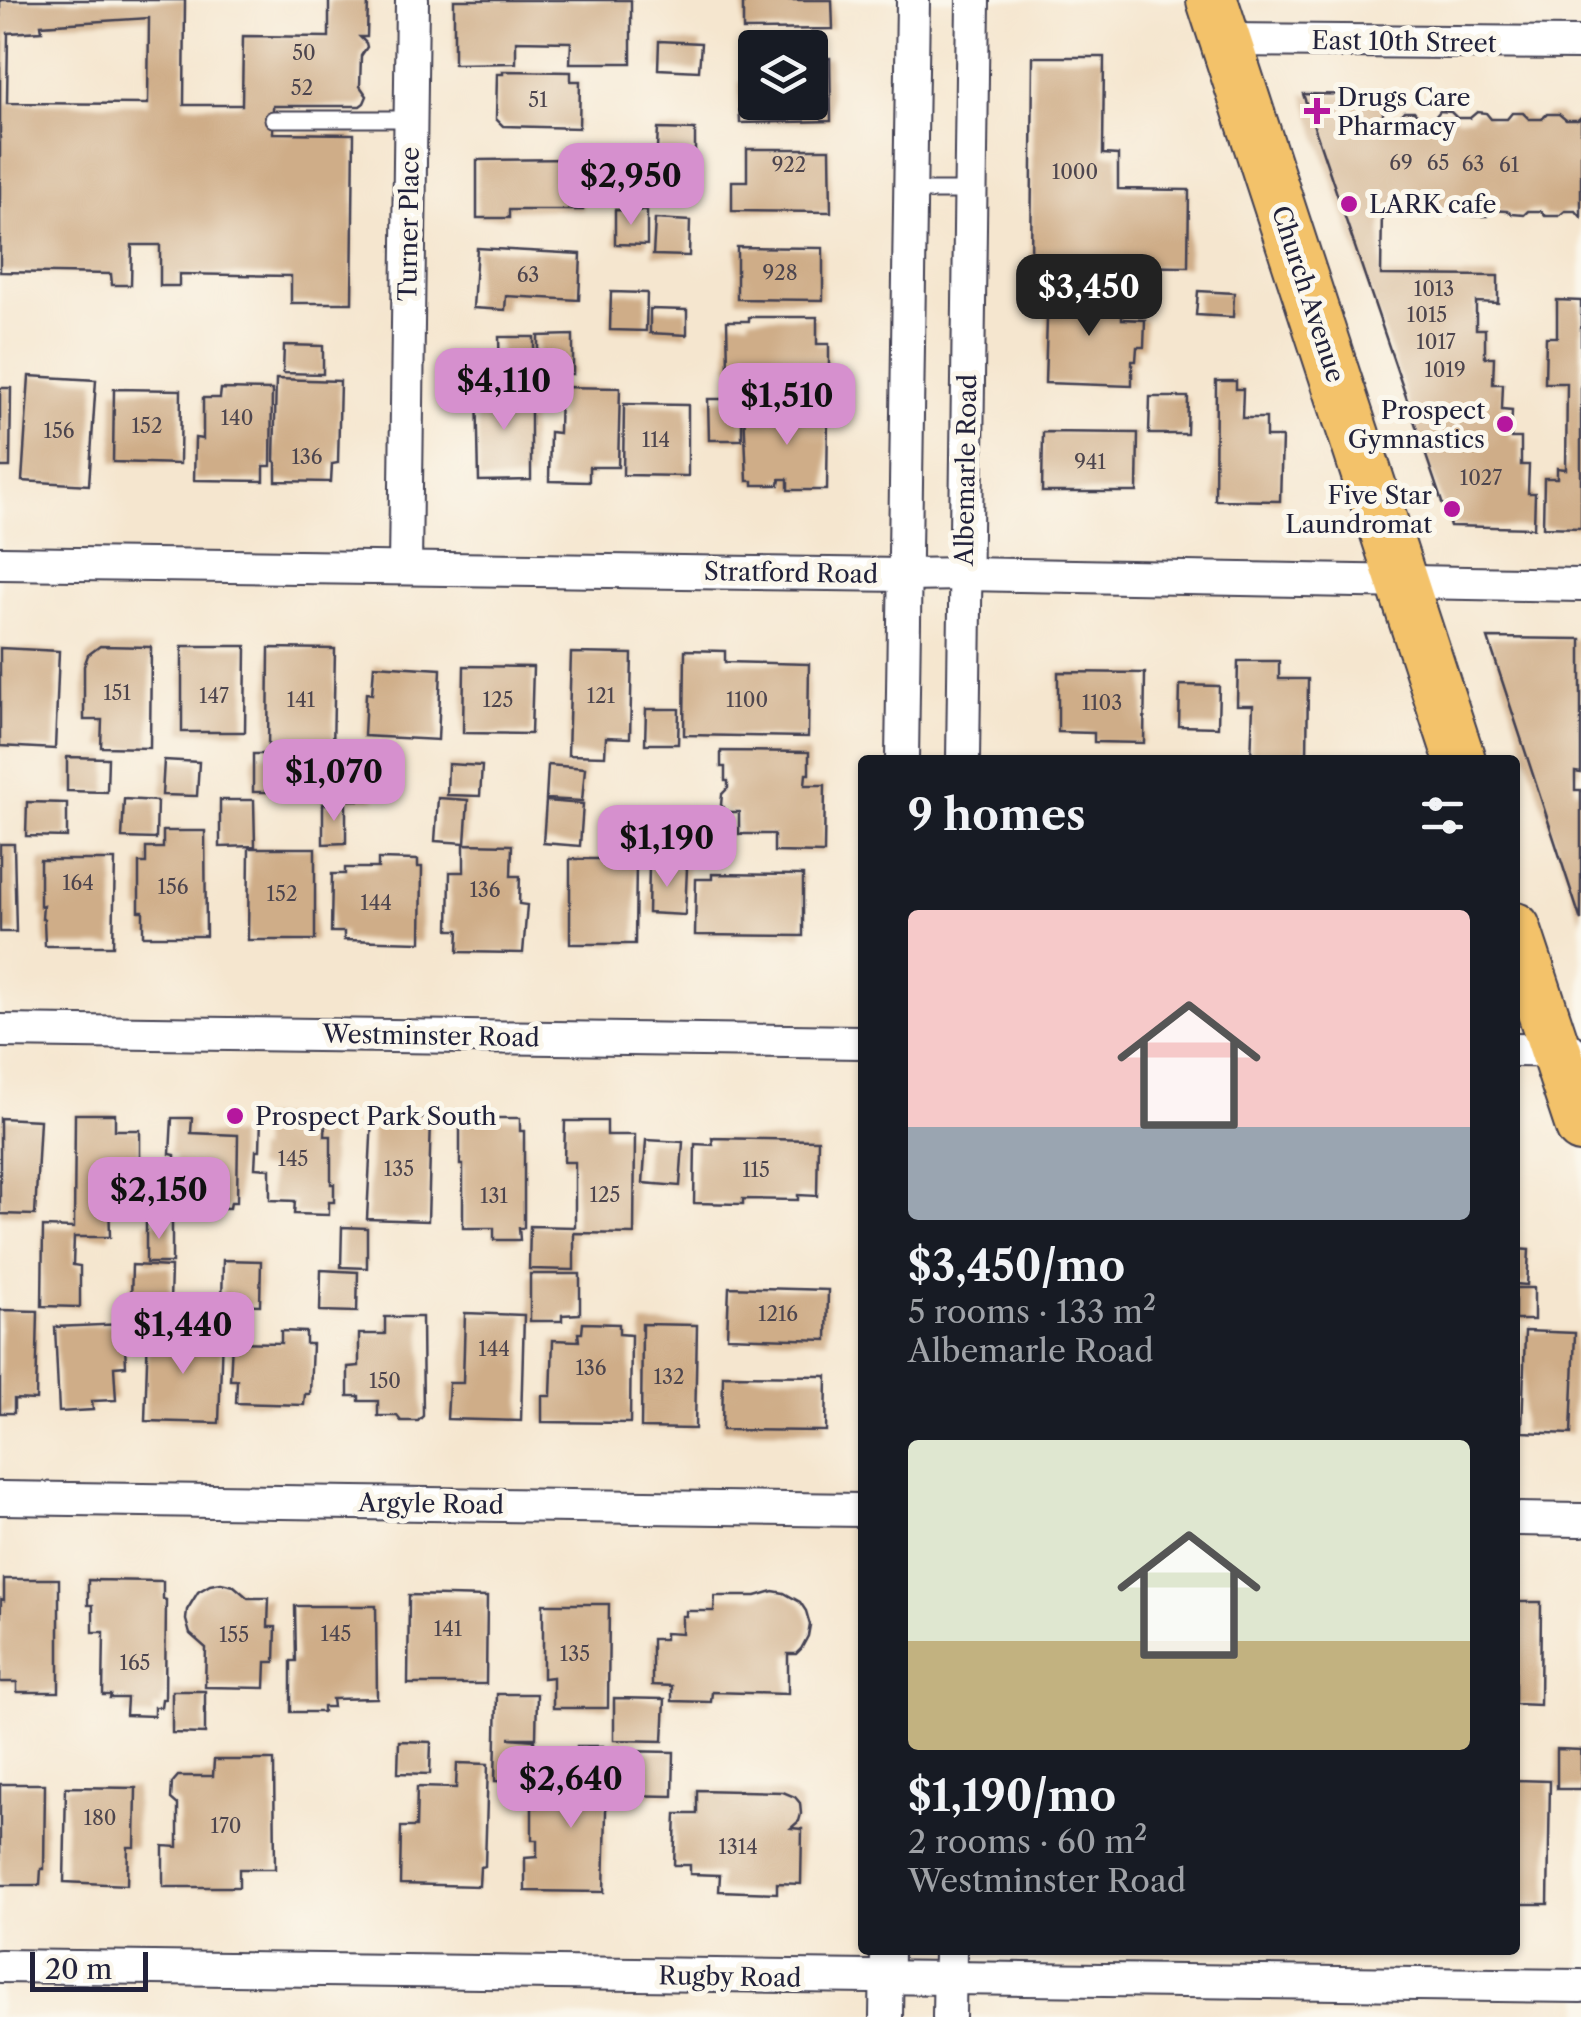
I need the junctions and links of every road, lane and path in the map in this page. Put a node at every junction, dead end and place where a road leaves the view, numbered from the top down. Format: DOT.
graph roads {
  1 [pos="412,0"];
  2 [pos="912,0"];
  3 [pos="973,0"];
  4 [pos="1219,20"];
  5 [pos="1581,44"];
  6 [pos="410,119"];
  7 [pos="273,120"];
  8 [pos="910,191"];
  9 [pos="969,191"];
  10 [pos="0,563"];
  11 [pos="405,568"];
  12 [pos="965,574"];
  13 [pos="905,575"];
  14 [pos="1402,582"];
  15 [pos="1581,585"];
  16 [pos="902,755"];
  17 [pos="963,755"];
  18 [pos="1458,755"];
  19 [pos="1520,945"];
  20 [pos="0,1030"];
  21 [pos="858,1042"];
  22 [pos="1551,1051"];
  23 [pos="1581,1127"];
  24 [pos="0,1498"];
  25 [pos="858,1510"];
  26 [pos="1520,1519"];
  27 [pos="1581,1520"];
  28 [pos="886,1964"];
  29 [pos="950,1965"];
  30 [pos="0,1966"];
  31 [pos="1581,1986"];
  32 [pos="886,2017"];
  33 [pos="949,2017"];
  1 -- 6 [label="street, Turner Place"];
  2 -- 8 [label="street"];
  3 -- 9 [label="street, Albemarle Road"];
  4 -- 5 [label="street, East 10th Street"];
  4 -- 14 [label="main road, Church Avenue"];
  6 -- 7 [label="lane"];
  6 -- 11 [label="street, Turner Place"];
  8 -- 9 [label="lane"];
  8 -- 13 [label="street"];
  9 -- 12 [label="street, Albemarle Road"];
  10 -- 11 [label="street, Stratford Road"];
  11 -- 13 [label="street, Stratford Road"];
  12 -- 13 [label="street, Stratford Road"];
  12 -- 14 [label="street, Stratford Road"];
  12 -- 17 [label="street, Albemarle Road"];
  13 -- 16 [label="street"];
  14 -- 15 [label="street, Stratford Road"];
  14 -- 18 [label="main road, Church Avenue"];
  19 -- 22 [label="main road"];
  20 -- 21 [label="street, Westminster Road"];
  22 -- 23 [label="main road"];
  24 -- 25 [label="street, Argyle Road"];
  26 -- 27 [label="street"];
  28 -- 29 [label="street, Rugby Road"];
  28 -- 30 [label="street, Rugby Road"];
  28 -- 32 [label="street"];
  29 -- 31 [label="street, Rugby Road"];
  29 -- 33 [label="street"];
}
